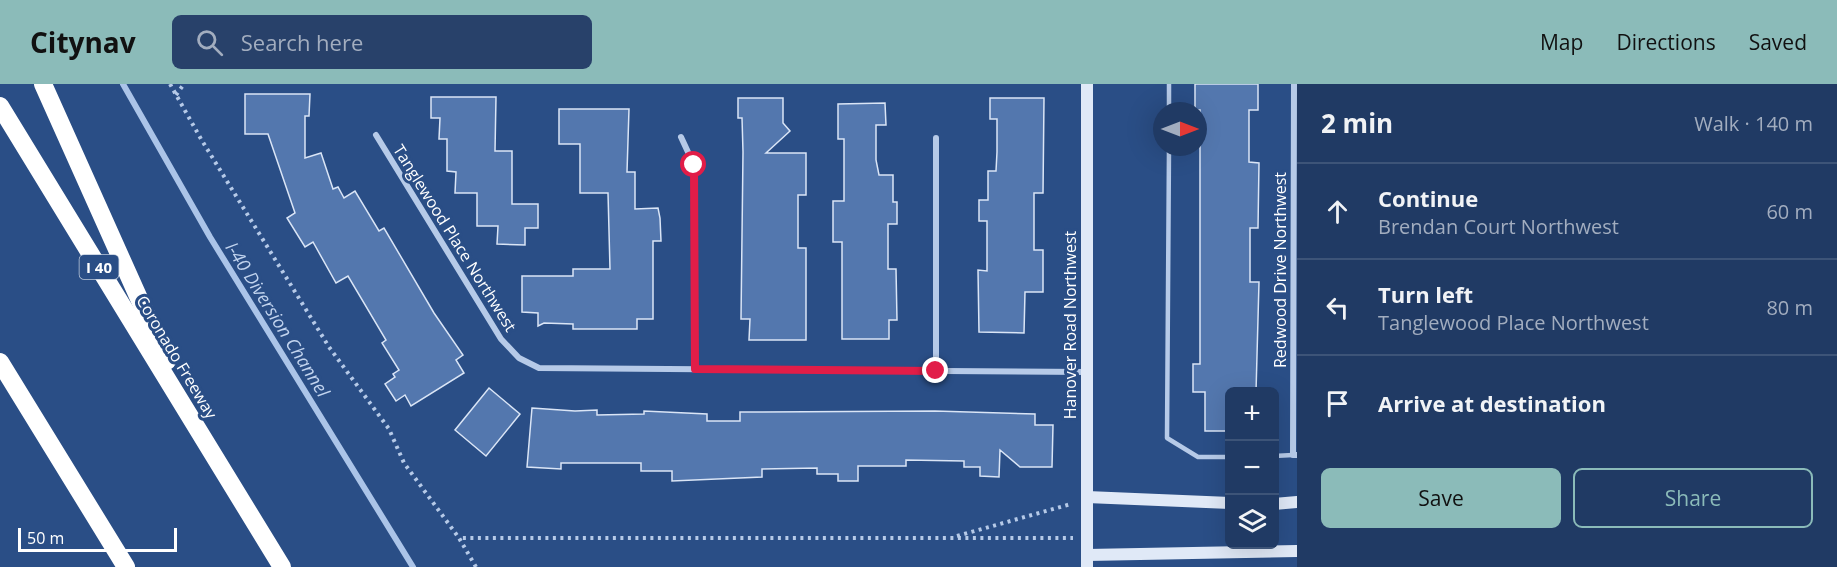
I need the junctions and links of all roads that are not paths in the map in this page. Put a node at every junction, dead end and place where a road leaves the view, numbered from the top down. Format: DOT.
graph roads {
  1 [pos="43,84"];
  2 [pos="1087,84"];
  3 [pos="1169,84"];
  4 [pos="1294,84"];
  5 [pos="1169,102"];
  6 [pos="0,106"];
  7 [pos="376,135"];
  8 [pos="681,137"];
  9 [pos="936,138"];
  10 [pos="1169,156"];
  11 [pos="0,362"];
  12 [pos="695,369"];
  13 [pos="936,371"];
  14 [pos="1086,372"];
  15 [pos="197,428"];
  16 [pos="1295,455"];
  17 [pos="1279,456"];
  18 [pos="1225,457"];
  19 [pos="1087,497"];
  20 [pos="1297,502"];
  21 [pos="1225,503"];
  22 [pos="1279,504"];
  23 [pos="1297,551"];
  24 [pos="1087,561"];
  25 [pos="126,567"];
  26 [pos="282,567"];
  1 -- 15 [label="highway"];
  2 -- 14 [label="street, Hanover Road Northwest"];
  3 -- 5 [label="lane"];
  4 -- 16 [label="street, Redwood Drive Northwest"];
  6 -- 15 [label="highway, Coronado Freeway / I 40"];
  7 -- 12 [label="street, Tanglewood Place Northwest"];
  8 -- 12 [label="street"];
  9 -- 13 [label="street"];
  10 -- 18 [label="lane"];
  11 -- 25 [label="highway"];
  12 -- 13 [label="street, Tanglewood Place Northwest"];
  13 -- 14 [label="street, Tanglewood Place Northwest"];
  14 -- 19 [label="street, Hanover Road Northwest"];
  15 -- 26 [label="highway, Coronado Freeway / I 40"];
  16 -- 17 [label="lane"];
  19 -- 21 [label="street"];
  19 -- 24 [label="street, Hanover Road Northwest"];
  20 -- 22 [label="street"];
  23 -- 24 [label="street"];
}
